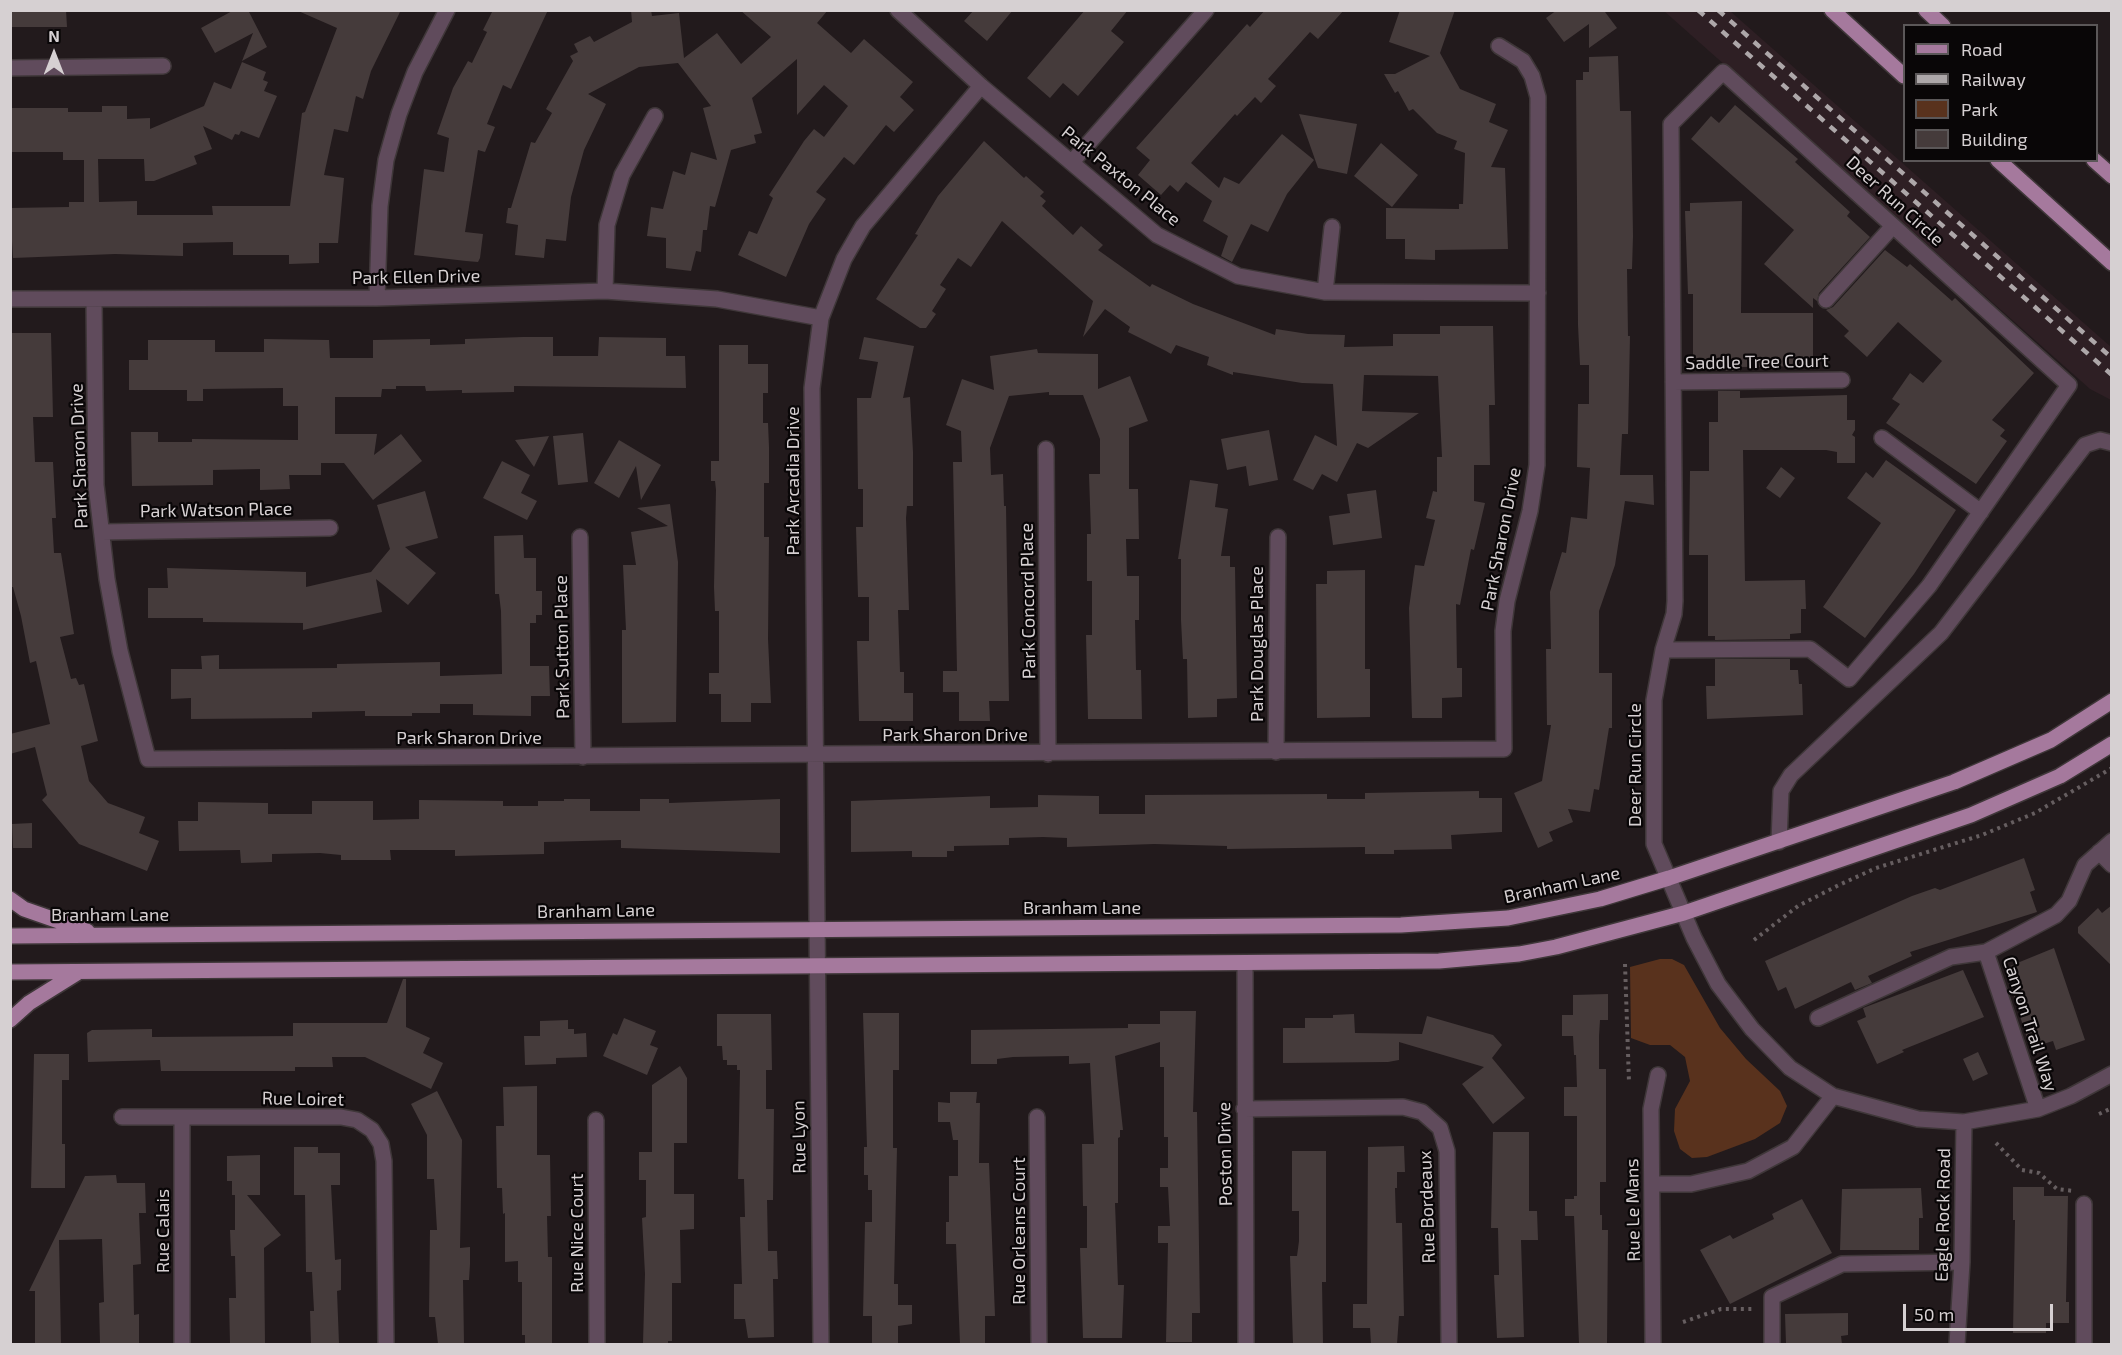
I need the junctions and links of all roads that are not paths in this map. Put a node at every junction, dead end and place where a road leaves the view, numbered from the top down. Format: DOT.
graph roads {
  1 [pos="447,10"];
  2 [pos="898,10"];
  3 [pos="1206,10"];
  4 [pos="1832,10"];
  5 [pos="1926,10"];
  6 [pos="1941,24"];
  7 [pos="1499,46"];
  8 [pos="163,66"];
  9 [pos="10,68"];
  10 [pos="1903,74"];
  11 [pos="981,86"];
  12 [pos="655,116"];
  13 [pos="1072,162"];
  14 [pos="2000,162"];
  15 [pos="2096,162"];
  16 [pos="2112,176"];
  17 [pos="1893,226"];
  18 [pos="1332,227"];
  19 [pos="2112,263"];
  20 [pos="605,291"];
  21 [pos="1325,292"];
  22 [pos="1539,293"];
  23 [pos="377,298"];
  24 [pos="10,299"];
  25 [pos="94,300"];
  26 [pos="1826,300"];
  27 [pos="820,318"];
  28 [pos="1842,380"];
  29 [pos="1672,382"];
  30 [pos="1882,438"];
  31 [pos="2112,443"];
  32 [pos="1046,449"];
  33 [pos="1981,512"];
  34 [pos="330,528"];
  35 [pos="102,532"];
  36 [pos="580,537"];
  37 [pos="1278,537"];
  38 [pos="1663,650"];
  39 [pos="2112,701"];
  40 [pos="2112,744"];
  41 [pos="1276,752"];
  42 [pos="1048,754"];
  43 [pos="815,756"];
  44 [pos="583,757"];
  45 [pos="2112,841"];
  46 [pos="1779,842"];
  47 [pos="2099,852"];
  48 [pos="2112,866"];
  49 [pos="1669,878"];
  50 [pos="10,899"];
  51 [pos="1684,913"];
  52 [pos="816,928"];
  53 [pos="95,935"];
  54 [pos="10,936"];
  55 [pos="1986,952"];
  56 [pos="1245,963"];
  57 [pos="817,966"];
  58 [pos="10,972"];
  59 [pos="78,973"];
  60 [pos="1818,1017"];
  61 [pos="10,1020"];
  62 [pos="2112,1074"];
  63 [pos="1658,1075"];
  64 [pos="1833,1096"];
  65 [pos="1244,1109"];
  66 [pos="2037,1109"];
  67 [pos="122,1117"];
  68 [pos="182,1117"];
  69 [pos="1037,1117"];
  70 [pos="596,1120"];
  71 [pos="1964,1122"];
  72 [pos="1652,1184"];
  73 [pos="2084,1204"];
  74 [pos="1962,1262"];
  75 [pos="182,1344"];
  76 [pos="386,1344"];
  77 [pos="597,1344"];
  78 [pos="820,1344"];
  79 [pos="1039,1344"];
  80 [pos="1246,1344"];
  81 [pos="1449,1344"];
  82 [pos="1653,1344"];
  83 [pos="1773,1344"];
  84 [pos="1957,1344"];
  85 [pos="2084,1344"];
  1 -- 23 [label="street"];
  2 -- 11 [label="street, Park Paxton Place"];
  3 -- 13 [label="street"];
  4 -- 10 [label="main road"];
  5 -- 6 [label="main road"];
  7 -- 22 [label="street, Park Sharon Drive"];
  8 -- 9 [label="street"];
  11 -- 13 [label="street, Park Paxton Place"];
  11 -- 27 [label="street, Park Arcadia Drive"];
  12 -- 20 [label="street"];
  13 -- 21 [label="street, Park Paxton Place"];
  14 -- 19 [label="main road"];
  15 -- 16 [label="main road"];
  17 -- 26 [label="street"];
  17 -- 29 [label="street, Deer Run Circle"];
  17 -- 33 [label="street, Deer Run Circle"];
  18 -- 21 [label="street"];
  20 -- 23 [label="street, Park Ellen Drive"];
  20 -- 27 [label="street, Park Ellen Drive"];
  21 -- 22 [label="street, Park Paxton Place"];
  22 -- 41 [label="street, Park Sharon Drive"];
  23 -- 25 [label="street, Park Ellen Drive"];
  24 -- 25 [label="street, Park Ellen Drive"];
  25 -- 35 [label="street, Park Sharon Drive"];
  27 -- 43 [label="street, Park Arcadia Drive"];
  28 -- 29 [label="street, Saddle Tree Court"];
  29 -- 38 [label="street, Deer Run Circle"];
  30 -- 33 [label="street"];
  31 -- 46 [label="street"];
  32 -- 42 [label="street, Park Concord Place"];
  33 -- 38 [label="street, Deer Run Circle"];
  34 -- 35 [label="street, Park Watson Place"];
  35 -- 44 [label="street, Park Sharon Drive"];
  36 -- 44 [label="street, Park Sutton Place"];
  37 -- 41 [label="street, Park Douglas Place"];
  38 -- 49 [label="street, Deer Run Circle"];
  39 -- 46 [label="main road, Branham Lane"];
  40 -- 51 [label="main road"];
  41 -- 42 [label="street, Park Sharon Drive"];
  42 -- 43 [label="street, Park Sharon Drive"];
  43 -- 44 [label="street, Park Sharon Drive"];
  43 -- 52 [label="street, Park Arcadia Drive"];
  45 -- 47 [label="street"];
  46 -- 49 [label="main road, Branham Lane"];
  47 -- 48 [label="street"];
  47 -- 55 [label="street"];
  49 -- 51 [label="street, Deer Run Circle"];
  49 -- 52 [label="main road, Branham Lane"];
  50 -- 53 [label="main road"];
  51 -- 56 [label="main road"];
  51 -- 64 [label="street, Deer Run Circle"];
  52 -- 53 [label="main road, Branham Lane"];
  52 -- 57 [label="street, Rue Lyon"];
  53 -- 54 [label="main road, Branham Lane"];
  55 -- 60 [label="street"];
  55 -- 66 [label="street, Canyon Trail Way"];
  56 -- 57 [label="main road"];
  56 -- 65 [label="street, Poston Drive"];
  57 -- 59 [label="main road"];
  57 -- 78 [label="street, Rue Lyon"];
  58 -- 59 [label="main road"];
  59 -- 61 [label="main road"];
  62 -- 66 [label="street, Deer Run Circle"];
  63 -- 72 [label="street, Rue Le Mans"];
  64 -- 71 [label="street, Deer Run Circle"];
  64 -- 72 [label="street"];
  65 -- 80 [label="street, Poston Drive"];
  65 -- 81 [label="street, Rue Bordeaux"];
  66 -- 71 [label="street, Deer Run Circle"];
  67 -- 68 [label="street, Rue Loiret"];
  68 -- 75 [label="street, Rue Calais"];
  68 -- 76 [label="street, Rue Loiret"];
  69 -- 79 [label="street, Rue Orleans Court"];
  70 -- 77 [label="street, Rue Nice Court"];
  71 -- 74 [label="street, Eagle Rock Road"];
  72 -- 82 [label="street, Rue Le Mans"];
  73 -- 85 [label="street"];
  74 -- 83 [label="street"];
  74 -- 84 [label="street, Eagle Rock Road"];
}
